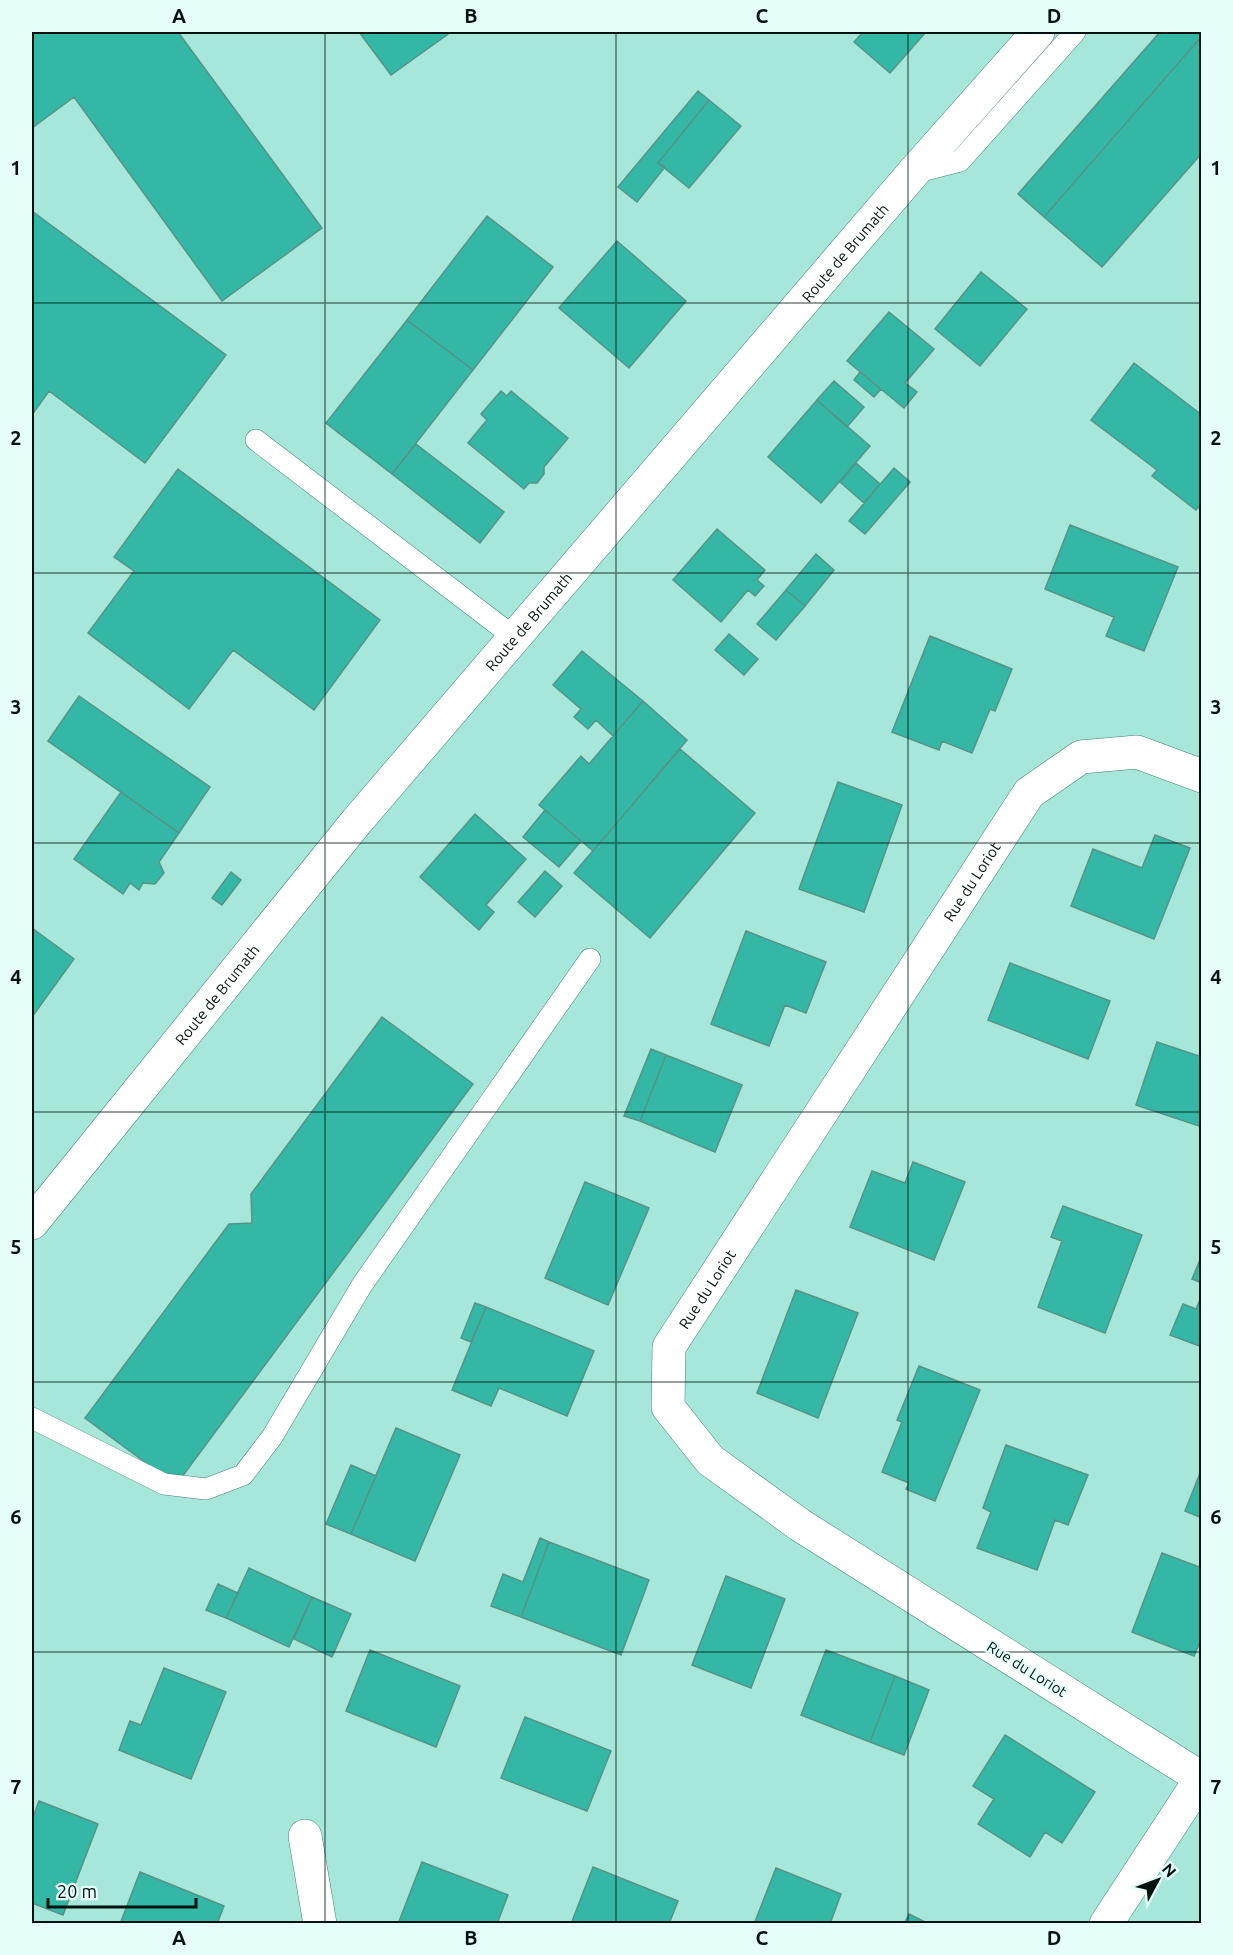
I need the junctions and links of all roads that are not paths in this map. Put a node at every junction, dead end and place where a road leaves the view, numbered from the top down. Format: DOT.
graph roads {
  1 [pos="1038,32"];
  2 [pos="1075,32"];
  3 [pos="913,173"];
  4 [pos="256,440"];
  5 [pos="514,637"];
  6 [pos="1202,776"];
  7 [pos="590,959"];
  8 [pos="32,1223"];
  9 [pos="32,1418"];
  10 [pos="1201,1778"];
  11 [pos="305,1836"];
  12 [pos="320,1923"];
  13 [pos="1106,1923"];
  1 -- 3 [label="street, Route de Brumath"];
  2 -- 3 [label="lane"];
  3 -- 5 [label="street, Route de Brumath"];
  4 -- 5 [label="lane"];
  5 -- 8 [label="street, Route de Brumath"];
  6 -- 10 [label="street, Rue du Loriot"];
  7 -- 9 [label="lane"];
  10 -- 13 [label="street"];
  11 -- 12 [label="street"];
}
